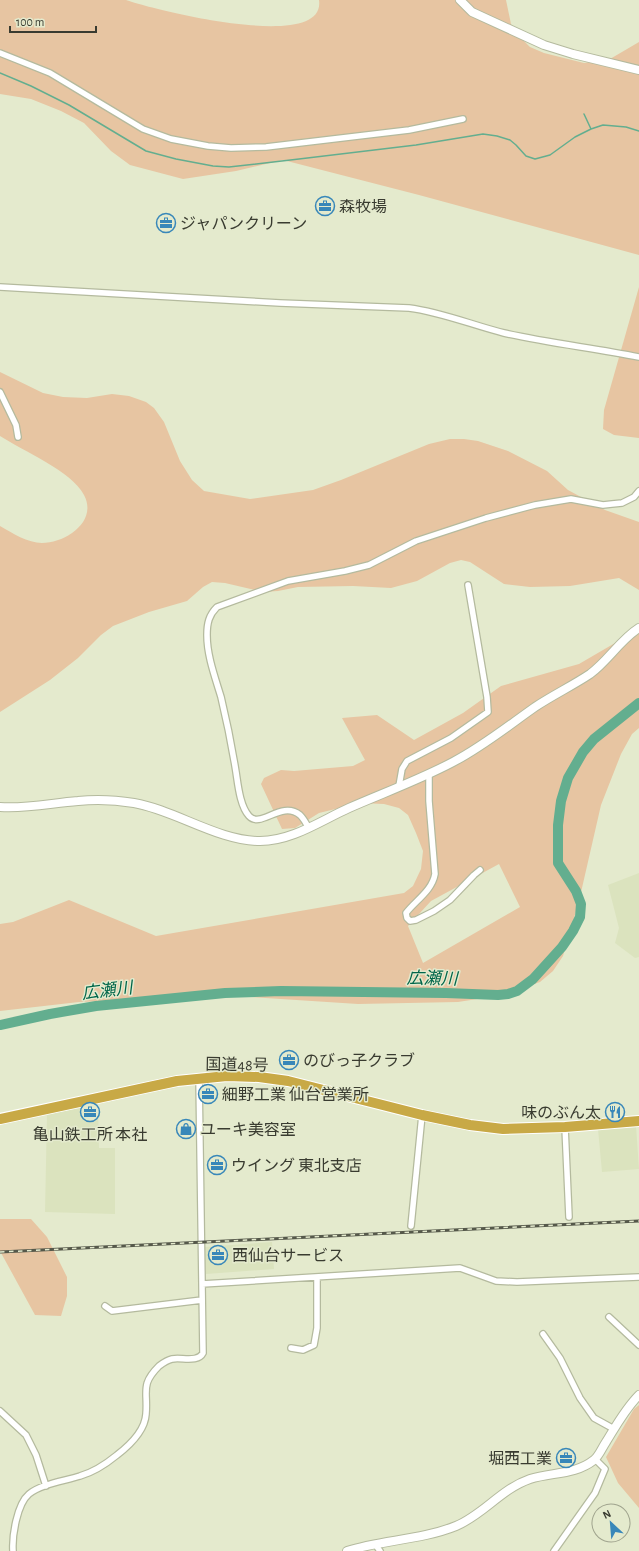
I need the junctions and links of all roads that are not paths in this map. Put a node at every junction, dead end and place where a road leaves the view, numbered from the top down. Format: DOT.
graph roads {
  1 [pos="460,0"];
  2 [pos="0,53"];
  3 [pos="639,70"];
  4 [pos="463,119"];
  5 [pos="0,287"];
  6 [pos="639,357"];
  7 [pos="0,392"];
  8 [pos="18,437"];
  9 [pos="639,491"];
  10 [pos="468,585"];
  11 [pos="639,628"];
  12 [pos="429,774"];
  13 [pos="399,786"];
  14 [pos="0,807"];
  15 [pos="308,827"];
  16 [pos="480,870"];
  17 [pos="199,1078"];
  18 [pos="422,1115"];
  19 [pos="0,1119"];
  20 [pos="639,1121"];
  21 [pos="565,1127"];
  22 [pos="569,1217"];
  23 [pos="411,1226"];
  24 [pos="317,1277"];
  25 [pos="639,1277"];
  26 [pos="202,1284"];
  27 [pos="202,1300"];
  28 [pos="105,1306"];
  29 [pos="609,1317"];
  30 [pos="544,1334"];
  31 [pos="639,1344"];
  32 [pos="291,1348"];
  33 [pos="639,1396"];
  34 [pos="0,1412"];
  35 [pos="614,1429"];
  36 [pos="595,1459"];
  37 [pos="46,1486"];
  38 [pos="377,1547"];
  39 [pos="13,1551"];
  40 [pos="346,1551"];
  41 [pos="554,1551"];
  1 -- 3 [label="street"];
  2 -- 4 [label="street"];
  5 -- 6 [label="street"];
  7 -- 8 [label="street"];
  9 -- 15 [label="street"];
  10 -- 13 [label="street"];
  11 -- 12 [label="street"];
  12 -- 13 [label="street"];
  12 -- 16 [label="street"];
  13 -- 15 [label="street"];
  14 -- 15 [label="street"];
  17 -- 18 [label="highway, 国道48号"];
  17 -- 19 [label="highway, 国道48号"];
  17 -- 26 [label="street"];
  18 -- 21 [label="highway, 国道48号"];
  18 -- 23 [label="street"];
  20 -- 21 [label="highway, 国道48号"];
  21 -- 22 [label="street"];
  24 -- 25 [label="street"];
  24 -- 26 [label="street"];
  24 -- 32 [label="street"];
  26 -- 27 [label="street"];
  27 -- 28 [label="street"];
  27 -- 37 [label="street"];
  29 -- 31 [label="street"];
  30 -- 35 [label="street"];
  33 -- 35 [label="street"];
  34 -- 37 [label="street"];
  35 -- 36 [label="street"];
  36 -- 38 [label="street"];
  36 -- 41 [label="street"];
  37 -- 39 [label="street"];
  38 -- 40 [label="street"];
}
